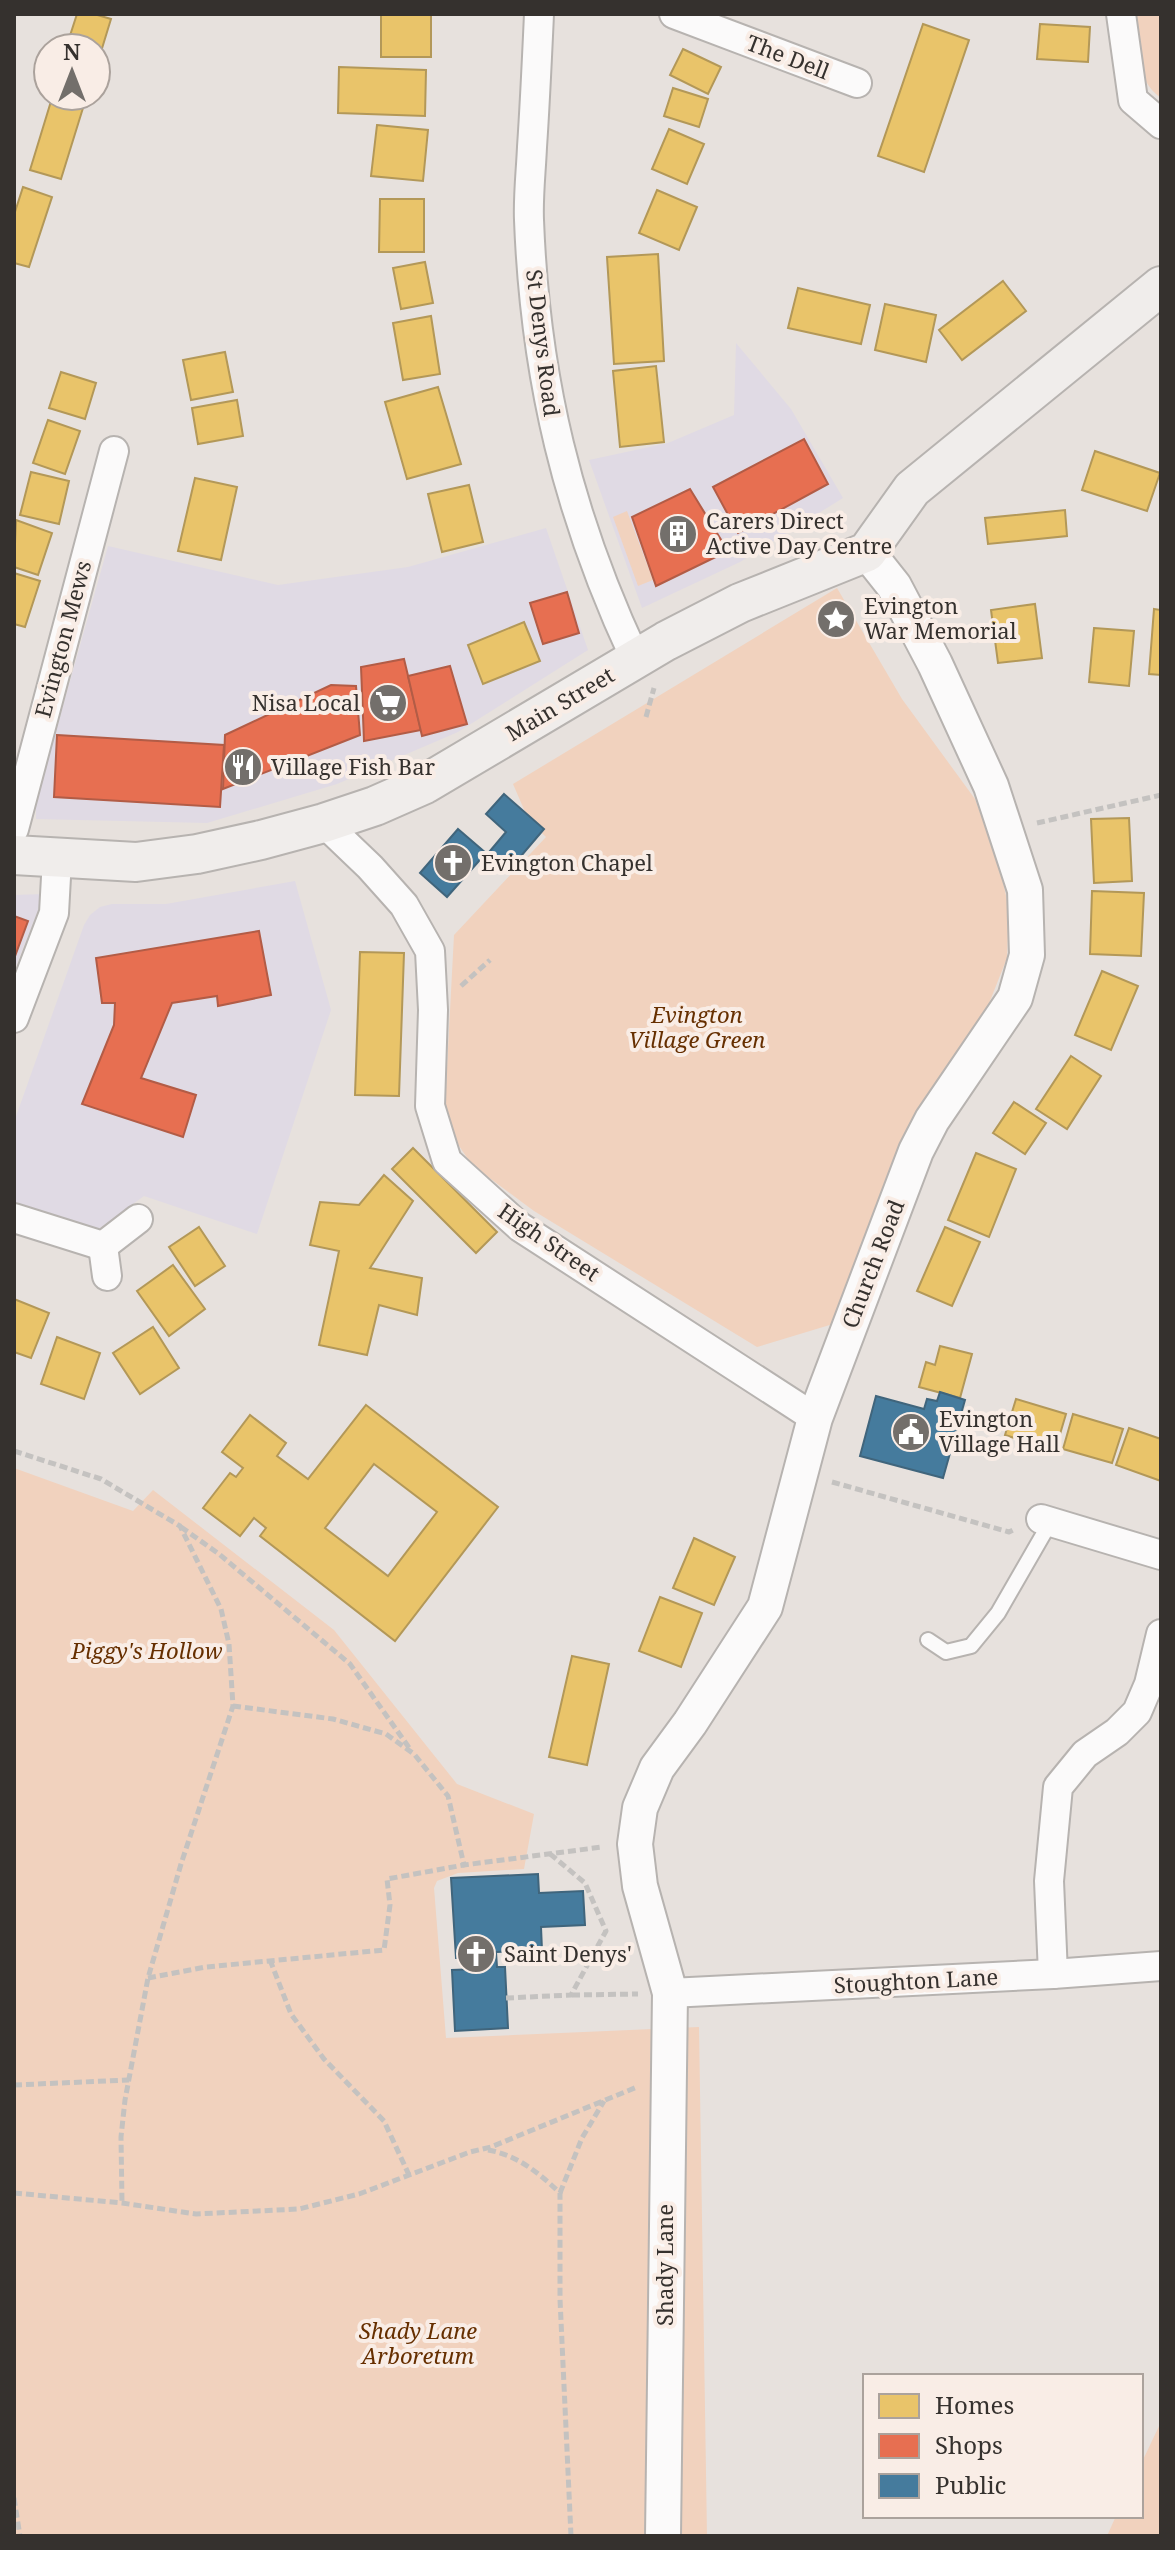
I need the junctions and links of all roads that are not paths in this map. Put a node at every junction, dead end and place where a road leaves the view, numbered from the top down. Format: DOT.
graph roads {
  1 [pos="539,14"];
  2 [pos="674,14"];
  3 [pos="1121,14"];
  4 [pos="857,83"];
  5 [pos="1161,124"];
  6 [pos="1161,286"];
  7 [pos="114,451"];
  8 [pos="867,552"];
  9 [pos="635,658"];
  10 [pos="324,823"];
  11 [pos="14,829"];
  12 [pos="14,855"];
  13 [pos="57,859"];
  14 [pos="14,1018"];
  15 [pos="14,1218"];
  16 [pos="138,1219"];
  17 [pos="103,1246"];
  18 [pos="107,1276"];
  19 [pos="815,1418"];
  20 [pos="1046,1520"];
  21 [pos="1161,1555"];
  22 [pos="1161,1634"];
  23 [pos="928,1640"];
  24 [pos="1161,1966"];
  25 [pos="1053,1974"];
  26 [pos="670,1993"];
  27 [pos="663,2536"];
  1 -- 9 [label="street, St Denys Road"];
  2 -- 4 [label="street, The Dell"];
  3 -- 5 [label="street"];
  6 -- 8 [label="main road"];
  7 -- 11 [label="street, Evington Mews"];
  8 -- 9 [label="main road, Main Street"];
  8 -- 19 [label="street, Church Road"];
  9 -- 10 [label="main road, Main Street"];
  10 -- 13 [label="main road, Main Street"];
  10 -- 19 [label="street, High Street"];
  12 -- 13 [label="main road, Main Street"];
  13 -- 14 [label="street"];
  15 -- 17 [label="street"];
  16 -- 17 [label="street"];
  17 -- 18 [label="street"];
  19 -- 26 [label="street, Church Road"];
  20 -- 21 [label="street"];
  20 -- 23 [label="lane"];
  22 -- 25 [label="street"];
  24 -- 25 [label="street, Stoughton Lane"];
  25 -- 26 [label="street, Stoughton Lane"];
  26 -- 27 [label="street, Shady Lane"];
}
